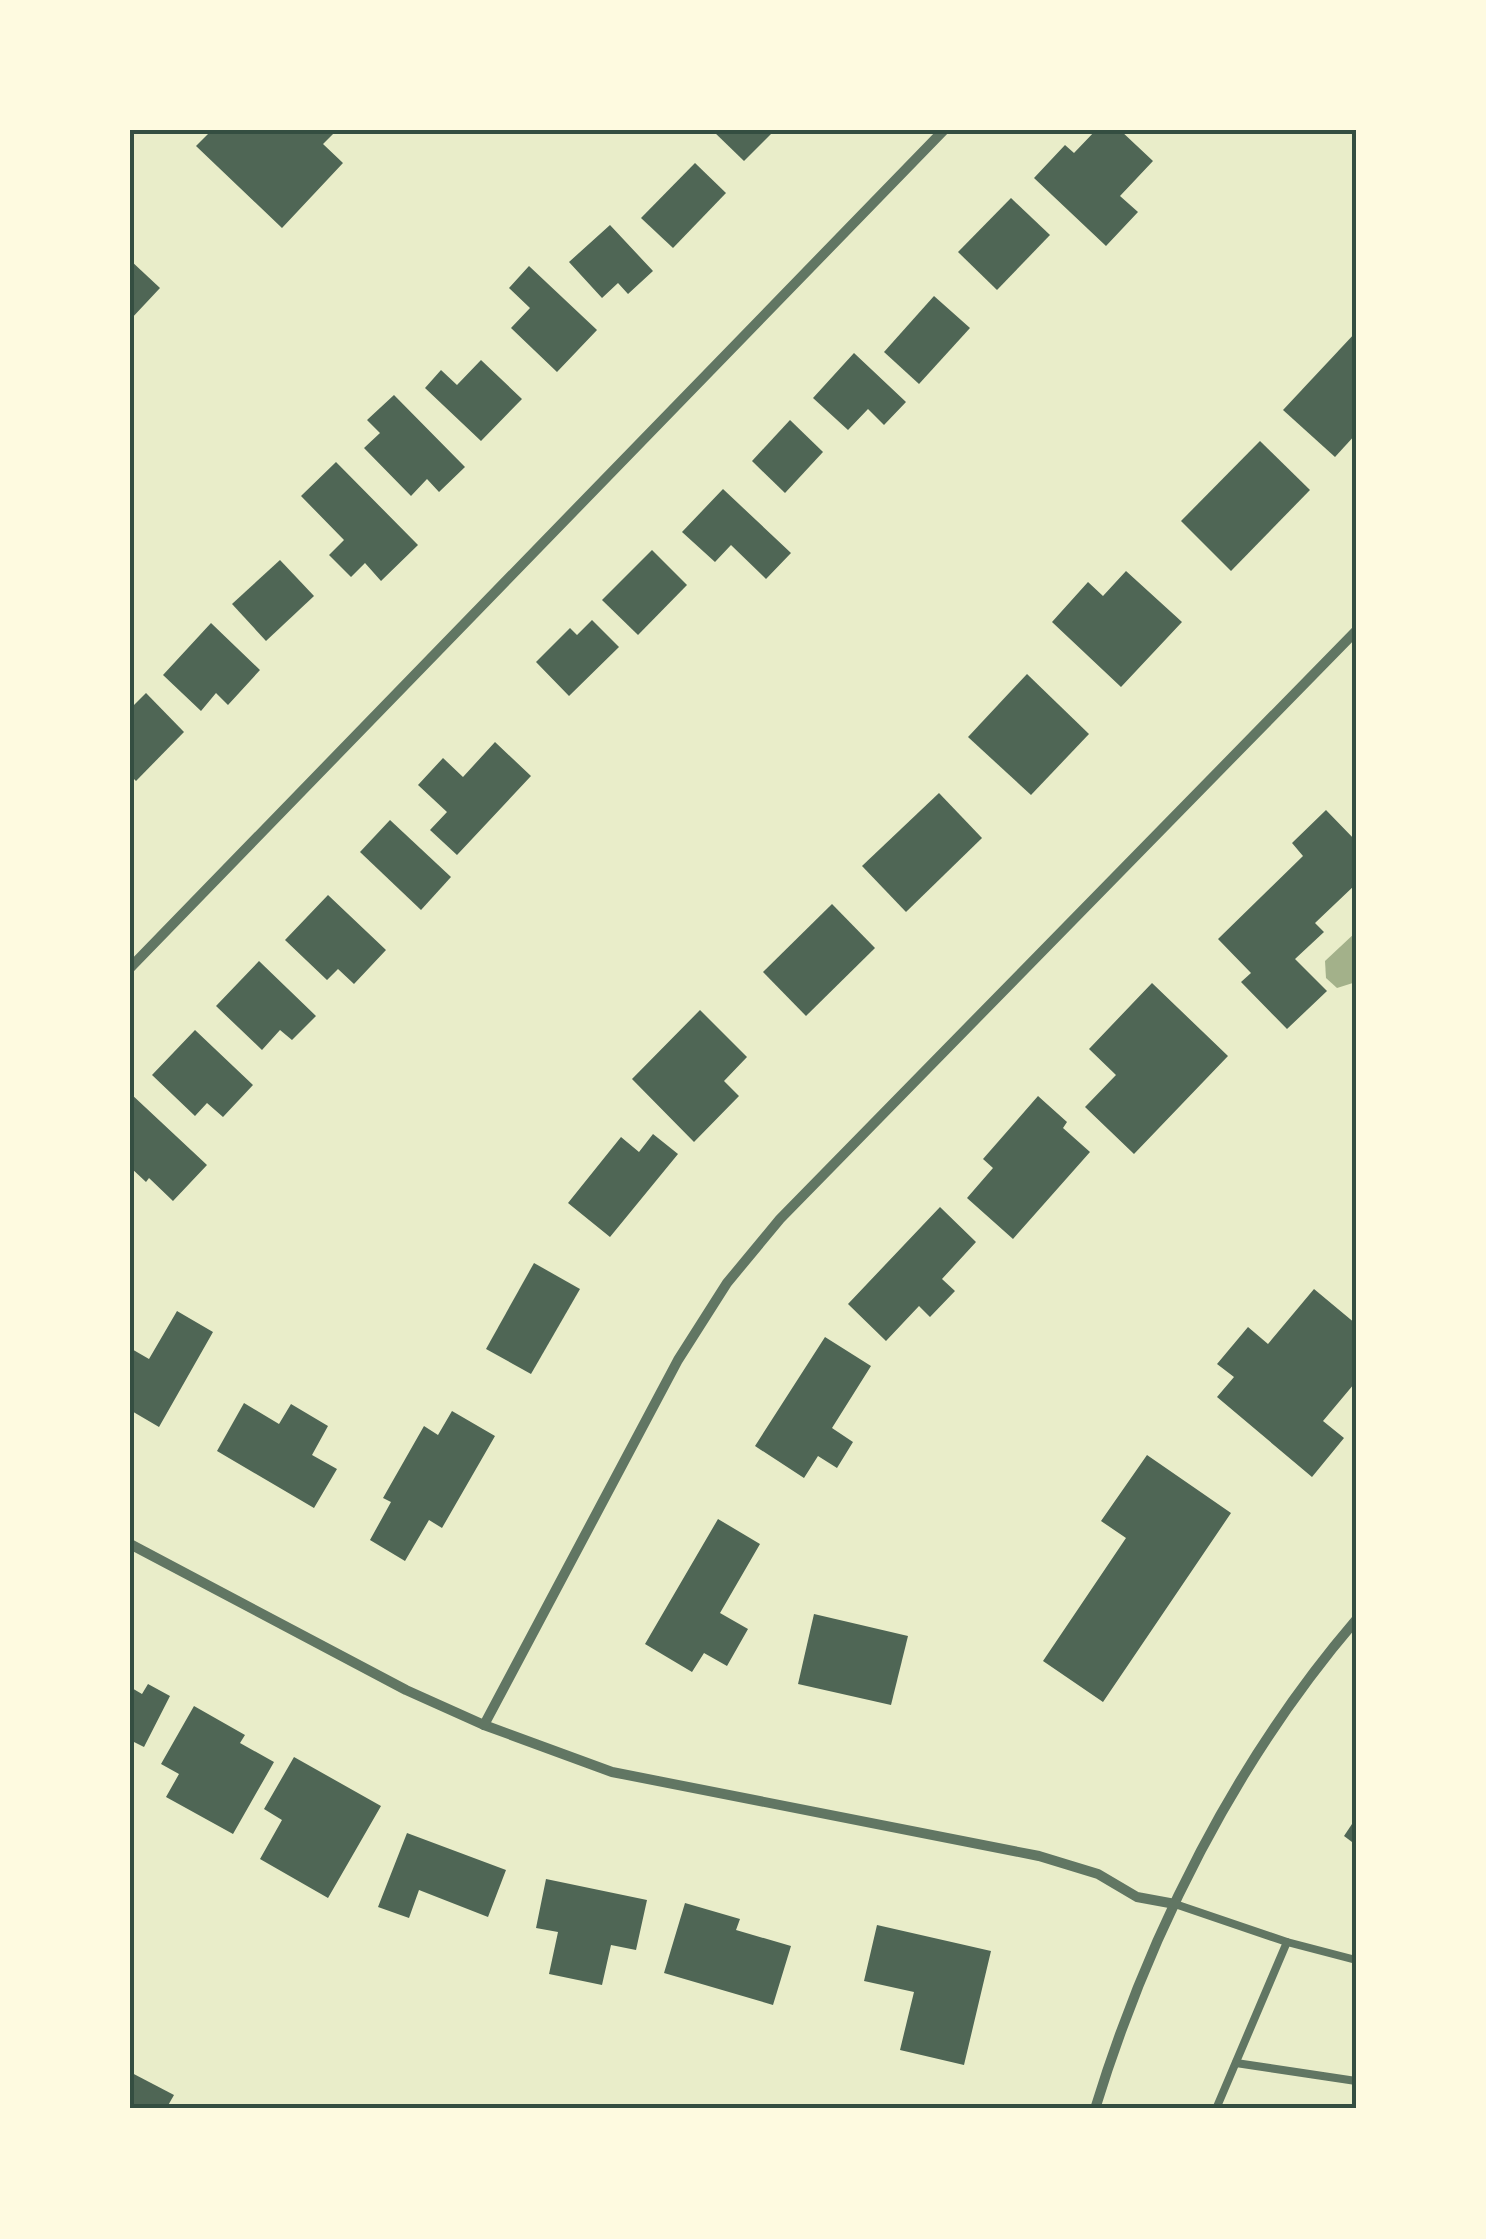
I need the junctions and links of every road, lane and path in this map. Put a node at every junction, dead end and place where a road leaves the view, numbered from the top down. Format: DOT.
graph roads {
  1 [pos="944,130"];
  2 [pos="1356,631"];
  3 [pos="130,968"];
  4 [pos="130,1544"];
  5 [pos="1356,1620"];
  6 [pos="484,1724"];
  7 [pos="1175,1904"];
  8 [pos="1287,1942"];
  9 [pos="1356,1960"];
  10 [pos="1236,2062"];
  11 [pos="1356,2080"];
  12 [pos="1096,2109"];
  13 [pos="1216,2109"];
  1 -- 3 [label="street"];
  2 -- 6 [label="street"];
  4 -- 6 [label="street"];
  5 -- 7 [label="street"];
  6 -- 7 [label="street"];
  7 -- 8 [label="lane"];
  7 -- 12 [label="street"];
  8 -- 9 [label="lane"];
  8 -- 10 [label="lane"];
  10 -- 11 [label="lane"];
  10 -- 13 [label="lane"];
}
